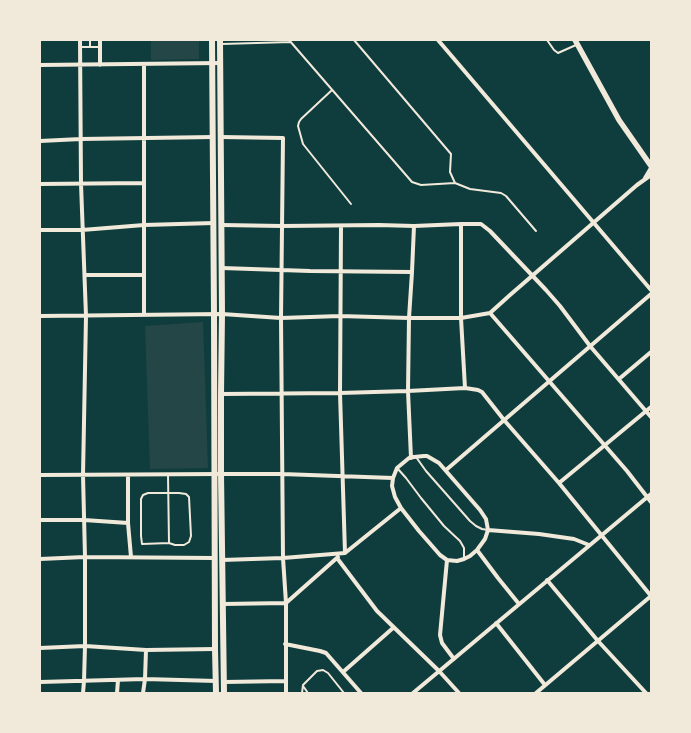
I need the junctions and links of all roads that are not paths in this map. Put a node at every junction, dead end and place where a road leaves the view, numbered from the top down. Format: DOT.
graph roads {
  1 [pos="80,40"];
  2 [pos="90,40"];
  3 [pos="100,40"];
  4 [pos="212,40"];
  5 [pos="354,40"];
  6 [pos="438,40"];
  7 [pos="547,40"];
  8 [pos="290,41"];
  9 [pos="220,42"];
  10 [pos="576,42"];
  11 [pos="80,47"];
  12 [pos="90,47"];
  13 [pos="100,47"];
  14 [pos="212,63"];
  15 [pos="220,63"];
  16 [pos="144,64"];
  17 [pos="40,65"];
  18 [pos="80,65"];
  19 [pos="100,65"];
  20 [pos="332,90"];
  21 [pos="213,137"];
  22 [pos="221,137"];
  23 [pos="144,138"];
  24 [pos="81,139"];
  25 [pos="40,141"];
  26 [pos="651,167"];
  27 [pos="651,175"];
  28 [pos="644,180"];
  29 [pos="144,183"];
  30 [pos="455,183"];
  31 [pos="40,184"];
  32 [pos="81,184"];
  33 [pos="351,204"];
  34 [pos="214,223"];
  35 [pos="593,223"];
  36 [pos="462,224"];
  37 [pos="144,225"];
  38 [pos="222,225"];
  39 [pos="282,226"];
  40 [pos="341,226"];
  41 [pos="414,226"];
  42 [pos="40,230"];
  43 [pos="82,230"];
  44 [pos="536,231"];
  45 [pos="222,268"];
  46 [pos="281,271"];
  47 [pos="341,272"];
  48 [pos="412,272"];
  49 [pos="85,275"];
  50 [pos="144,275"];
  51 [pos="532,276"];
  52 [pos="651,290"];
  53 [pos="651,294"];
  54 [pos="490,313"];
  55 [pos="214,314"];
  56 [pos="222,314"];
  57 [pos="144,315"];
  58 [pos="40,316"];
  59 [pos="86,316"];
  60 [pos="340,316"];
  61 [pos="281,318"];
  62 [pos="409,318"];
  63 [pos="461,318"];
  64 [pos="590,346"];
  65 [pos="651,352"];
  66 [pos="619,379"];
  67 [pos="549,381"];
  68 [pos="464,388"];
  69 [pos="408,391"];
  70 [pos="340,393"];
  71 [pos="221,394"];
  72 [pos="282,394"];
  73 [pos="651,407"];
  74 [pos="646,411"];
  75 [pos="651,417"];
  76 [pos="504,420"];
  77 [pos="605,445"];
  78 [pos="413,457"];
  79 [pos="397,468"];
  80 [pos="446,470"];
  81 [pos="168,474"];
  82 [pos="218,474"];
  83 [pos="282,474"];
  84 [pos="40,475"];
  85 [pos="83,475"];
  86 [pos="128,475"];
  87 [pos="342,476"];
  88 [pos="393,478"];
  89 [pos="559,484"];
  90 [pos="168,493"];
  91 [pos="651,494"];
  92 [pos="647,497"];
  93 [pos="651,502"];
  94 [pos="401,508"];
  95 [pos="40,520"];
  96 [pos="84,520"];
  97 [pos="128,523"];
  98 [pos="488,530"];
  99 [pos="601,535"];
  100 [pos="169,543"];
  101 [pos="589,545"];
  102 [pos="477,550"];
  103 [pos="344,553"];
  104 [pos="85,556"];
  105 [pos="131,557"];
  106 [pos="214,558"];
  107 [pos="283,558"];
  108 [pos="337,558"];
  109 [pos="40,559"];
  110 [pos="464,559"];
  111 [pos="222,560"];
  112 [pos="447,560"];
  113 [pos="547,580"];
  114 [pos="651,596"];
  115 [pos="286,603"];
  116 [pos="223,604"];
  117 [pos="519,604"];
  118 [pos="496,623"];
  119 [pos="393,628"];
  120 [pos="598,641"];
  121 [pos="285,644"];
  122 [pos="85,646"];
  123 [pos="40,648"];
  124 [pos="215,649"];
  125 [pos="146,650"];
  126 [pos="454,659"];
  127 [pos="440,671"];
  128 [pos="343,672"];
  129 [pos="145,679"];
  130 [pos="118,680"];
  131 [pos="84,681"];
  132 [pos="216,681"];
  133 [pos="40,682"];
  134 [pos="224,682"];
  135 [pos="285,682"];
  136 [pos="303,685"];
  137 [pos="545,686"];
  138 [pos="83,693"];
  139 [pos="117,693"];
  140 [pos="143,693"];
  141 [pos="216,693"];
  142 [pos="224,693"];
  143 [pos="286,693"];
  144 [pos="302,693"];
  145 [pos="308,693"];
  146 [pos="344,693"];
  147 [pos="361,693"];
  148 [pos="414,693"];
  149 [pos="459,693"];
  150 [pos="536,693"];
  151 [pos="646,693"];
  1 -- 11 [label="street"];
  2 -- 12 [label="lane"];
  3 -- 13 [label="street"];
  4 -- 14 [label="main road"];
  5 -- 30 [label="lane"];
  6 -- 35 [label="street"];
  7 -- 10 [label="lane"];
  8 -- 9 [label="lane"];
  8 -- 20 [label="lane"];
  9 -- 15 [label="main road"];
  10 -- 26 [label="street"];
  11 -- 12 [label="lane"];
  11 -- 18 [label="street"];
  12 -- 13 [label="lane"];
  13 -- 19 [label="street"];
  14 -- 15 [label="street"];
  14 -- 16 [label="street"];
  14 -- 21 [label="main road"];
  15 -- 22 [label="main road"];
  16 -- 19 [label="street"];
  16 -- 23 [label="street"];
  17 -- 18 [label="street"];
  18 -- 19 [label="street"];
  18 -- 24 [label="street"];
  20 -- 30 [label="lane"];
  20 -- 33 [label="lane"];
  21 -- 23 [label="street"];
  21 -- 34 [label="main road"];
  22 -- 38 [label="main road"];
  22 -- 39 [label="street"];
  23 -- 24 [label="street"];
  23 -- 29 [label="street"];
  24 -- 25 [label="street"];
  24 -- 32 [label="street"];
  26 -- 28 [label="street"];
  27 -- 28 [label="street"];
  28 -- 35 [label="street"];
  29 -- 32 [label="street"];
  29 -- 37 [label="street"];
  30 -- 44 [label="lane"];
  31 -- 32 [label="street"];
  32 -- 43 [label="street"];
  34 -- 37 [label="street"];
  34 -- 55 [label="main road"];
  35 -- 51 [label="street"];
  35 -- 52 [label="street"];
  36 -- 41 [label="street"];
  36 -- 51 [label="street"];
  36 -- 63 [label="street"];
  37 -- 43 [label="street"];
  37 -- 50 [label="street"];
  38 -- 39 [label="street"];
  38 -- 45 [label="main road"];
  39 -- 40 [label="street"];
  39 -- 46 [label="street"];
  40 -- 41 [label="street"];
  40 -- 47 [label="street"];
  41 -- 48 [label="street"];
  42 -- 43 [label="street"];
  43 -- 49 [label="street"];
  45 -- 46 [label="street"];
  45 -- 56 [label="main road"];
  46 -- 47 [label="street"];
  46 -- 61 [label="street"];
  47 -- 48 [label="street"];
  47 -- 60 [label="street"];
  48 -- 62 [label="street"];
  49 -- 50 [label="street"];
  49 -- 59 [label="street"];
  50 -- 57 [label="street"];
  51 -- 54 [label="street"];
  51 -- 64 [label="street"];
  53 -- 64 [label="street"];
  54 -- 63 [label="street"];
  54 -- 67 [label="street"];
  55 -- 56 [label="street"];
  55 -- 57 [label="street"];
  55 -- 82 [label="main road"];
  56 -- 61 [label="street"];
  56 -- 71 [label="main road"];
  57 -- 59 [label="street"];
  58 -- 59 [label="street"];
  59 -- 85 [label="street"];
  60 -- 61 [label="street"];
  60 -- 62 [label="street"];
  60 -- 70 [label="street"];
  61 -- 72 [label="street"];
  62 -- 63 [label="street"];
  62 -- 69 [label="street"];
  63 -- 68 [label="street"];
  64 -- 66 [label="street"];
  64 -- 67 [label="street"];
  65 -- 66 [label="street"];
  66 -- 74 [label="street"];
  67 -- 76 [label="street"];
  67 -- 77 [label="street"];
  68 -- 69 [label="street"];
  68 -- 76 [label="street"];
  69 -- 70 [label="street"];
  69 -- 78 [label="street"];
  70 -- 72 [label="street"];
  70 -- 87 [label="street"];
  71 -- 72 [label="street"];
  71 -- 82 [label="main road"];
  72 -- 83 [label="street"];
  73 -- 74 [label="street"];
  74 -- 75 [label="street"];
  74 -- 77 [label="street"];
  76 -- 80 [label="street"];
  76 -- 89 [label="street"];
  77 -- 89 [label="street"];
  77 -- 92 [label="street"];
  78 -- 79 [label="street"];
  78 -- 80 [label="street"];
  78 -- 98 [label="lane"];
  79 -- 88 [label="street"];
  79 -- 110 [label="lane"];
  80 -- 98 [label="street"];
  81 -- 82 [label="street"];
  81 -- 86 [label="street"];
  81 -- 90 [label="lane"];
  82 -- 83 [label="street"];
  82 -- 106 [label="main road"];
  82 -- 111 [label="main road"];
  83 -- 87 [label="street"];
  83 -- 107 [label="street"];
  84 -- 85 [label="street"];
  85 -- 86 [label="street"];
  85 -- 96 [label="street"];
  86 -- 97 [label="street"];
  87 -- 88 [label="street"];
  87 -- 103 [label="street"];
  88 -- 94 [label="street"];
  89 -- 99 [label="street"];
  90 -- 100 [label="lane"];
  90 -- 100 [label="lane"];
  90 -- 100 [label="lane"];
  91 -- 92 [label="street"];
  92 -- 93 [label="street"];
  92 -- 99 [label="street"];
  94 -- 103 [label="street"];
  94 -- 112 [label="street"];
  95 -- 96 [label="street"];
  96 -- 97 [label="street"];
  96 -- 104 [label="street"];
  97 -- 105 [label="street"];
  98 -- 101 [label="street"];
  98 -- 102 [label="street"];
  99 -- 101 [label="street"];
  99 -- 114 [label="street"];
  101 -- 113 [label="street"];
  102 -- 110 [label="street"];
  102 -- 117 [label="street"];
  103 -- 107 [label="street"];
  103 -- 108 [label="street"];
  104 -- 105 [label="street"];
  104 -- 109 [label="street"];
  104 -- 122 [label="street"];
  105 -- 106 [label="street"];
  106 -- 124 [label="main road"];
  107 -- 111 [label="street"];
  107 -- 115 [label="street"];
  108 -- 115 [label="street"];
  108 -- 119 [label="street"];
  110 -- 112 [label="street"];
  111 -- 116 [label="main road"];
  112 -- 126 [label="street"];
  113 -- 117 [label="street"];
  113 -- 120 [label="street"];
  114 -- 120 [label="street"];
  115 -- 116 [label="street"];
  115 -- 121 [label="street"];
  116 -- 134 [label="main road"];
  117 -- 118 [label="street"];
  118 -- 126 [label="street"];
  118 -- 137 [label="street"];
  119 -- 127 [label="street"];
  119 -- 128 [label="street"];
  120 -- 137 [label="street"];
  120 -- 151 [label="street"];
  121 -- 128 [label="street"];
  121 -- 135 [label="street"];
  122 -- 123 [label="street"];
  122 -- 125 [label="street"];
  122 -- 131 [label="street"];
  124 -- 125 [label="street"];
  124 -- 132 [label="main road"];
  125 -- 129 [label="street"];
  126 -- 127 [label="street"];
  127 -- 148 [label="street"];
  127 -- 149 [label="street"];
  128 -- 147 [label="street"];
  129 -- 130 [label="street"];
  129 -- 132 [label="street"];
  129 -- 140 [label="street"];
  130 -- 131 [label="street"];
  130 -- 139 [label="street"];
  131 -- 133 [label="street"];
  131 -- 138 [label="street"];
  132 -- 141 [label="main road"];
  134 -- 135 [label="street"];
  134 -- 142 [label="main road"];
  135 -- 143 [label="street"];
  136 -- 144 [label="lane"];
  136 -- 145 [label="lane"];
  136 -- 146 [label="lane"];
  137 -- 150 [label="street"];
}
